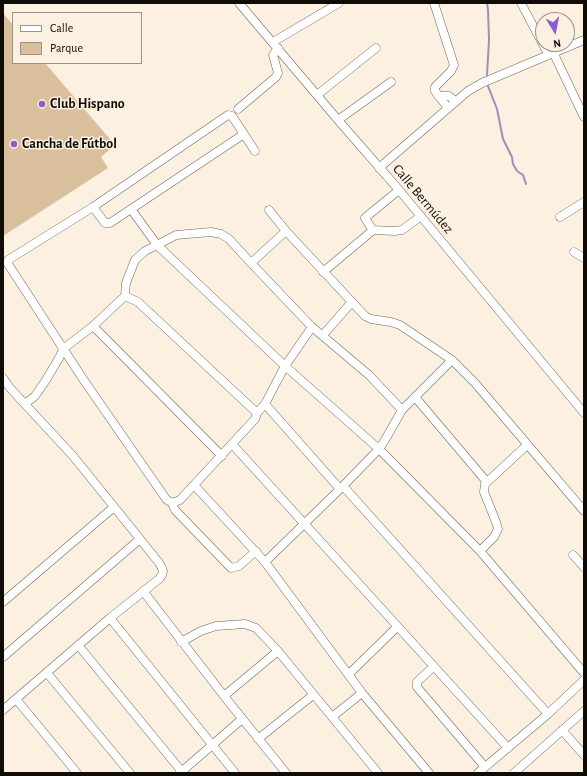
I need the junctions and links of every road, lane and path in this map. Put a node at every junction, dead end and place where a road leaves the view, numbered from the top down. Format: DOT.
graph roads {
  1 [pos="239,3"];
  2 [pos="339,3"];
  3 [pos="434,3"];
  4 [pos="521,3"];
  5 [pos="584,40"];
  6 [pos="275,45"];
  7 [pos="376,48"];
  8 [pos="551,53"];
  9 [pos="391,82"];
  10 [pos="317,95"];
  11 [pos="438,96"];
  12 [pos="455,102"];
  13 [pos="448,108"];
  14 [pos="238,109"];
  15 [pos="584,117"];
  16 [pos="338,120"];
  17 [pos="244,134"];
  18 [pos="255,151"];
  19 [pos="379,168"];
  20 [pos="399,190"];
  21 [pos="584,202"];
  22 [pos="93,207"];
  23 [pos="131,209"];
  24 [pos="269,210"];
  25 [pos="421,216"];
  26 [pos="560,217"];
  27 [pos="372,230"];
  28 [pos="286,231"];
  29 [pos="157,244"];
  30 [pos="574,252"];
  31 [pos="584,258"];
  32 [pos="251,263"];
  33 [pos="323,272"];
  34 [pos="125,296"];
  35 [pos="351,302"];
  36 [pos="92,326"];
  37 [pos="312,326"];
  38 [pos="323,335"];
  39 [pos="63,349"];
  40 [pos="452,360"];
  41 [pos="285,366"];
  42 [pos="3,378"];
  43 [pos="415,397"];
  44 [pos="25,404"];
  45 [pos="265,404"];
  46 [pos="402,410"];
  47 [pos="257,413"];
  48 [pos="584,413"];
  49 [pos="232,444"];
  50 [pos="527,445"];
  51 [pos="378,449"];
  52 [pos="222,456"];
  53 [pos="486,481"];
  54 [pos="194,485"];
  55 [pos="342,487"];
  56 [pos="172,503"];
  57 [pos="114,507"];
  58 [pos="584,511"];
  59 [pos="304,524"];
  60 [pos="140,539"];
  61 [pos="256,551"];
  62 [pos="480,551"];
  63 [pos="573,555"];
  64 [pos="265,562"];
  65 [pos="584,568"];
  66 [pos="143,591"];
  67 [pos="3,602"];
  68 [pos="110,618"];
  69 [pos="397,627"];
  70 [pos="181,642"];
  71 [pos="78,645"];
  72 [pos="278,651"];
  73 [pos="3,657"];
  74 [pos="433,667"];
  75 [pos="47,672"];
  76 [pos="584,673"];
  77 [pos="349,674"];
  78 [pos="584,680"];
  79 [pos="362,693"];
  80 [pos="314,695"];
  81 [pos="224,696"];
  82 [pos="16,698"];
  83 [pos="3,710"];
  84 [pos="584,711"];
  85 [pos="548,714"];
  86 [pos="332,717"];
  87 [pos="242,719"];
  88 [pos="562,730"];
  89 [pos="258,739"];
  90 [pos="212,744"];
  91 [pos="508,748"];
  92 [pos="584,755"];
  93 [pos="522,766"];
  94 [pos="485,767"];
  95 [pos="182,772"];
  96 [pos="77,773"];
  97 [pos="130,773"];
  98 [pos="235,773"];
  99 [pos="286,773"];
  100 [pos="378,773"];
  101 [pos="429,773"];
  102 [pos="478,773"];
  103 [pos="514,773"];
  104 [pos="528,773"];
  1 -- 6 [label="street, Calle Bermúdez"];
  2 -- 6 [label="street"];
  3 -- 11 [label="street"];
  4 -- 8 [label="street"];
  5 -- 8 [label="street"];
  6 -- 10 [label="street, Calle Bermúdez"];
  6 -- 14 [label="street"];
  7 -- 10 [label="street"];
  8 -- 12 [label="street"];
  8 -- 15 [label="street"];
  9 -- 16 [label="street"];
  10 -- 16 [label="street, Calle Bermúdez"];
  11 -- 12 [label="street"];
  11 -- 13 [label="street"];
  12 -- 13 [label="street"];
  13 -- 19 [label="street"];
  16 -- 19 [label="street, Calle Bermúdez"];
  17 -- 18 [label="street"];
  17 -- 22 [label="street"];
  17 -- 23 [label="street"];
  19 -- 20 [label="street, Calle Bermúdez"];
  20 -- 25 [label="street, Calle Bermúdez"];
  20 -- 27 [label="street"];
  21 -- 26 [label="street"];
  22 -- 23 [label="street"];
  22 -- 39 [label="street"];
  23 -- 29 [label="street"];
  24 -- 28 [label="street"];
  25 -- 27 [label="street"];
  25 -- 48 [label="street, Calle Bermúdez"];
  27 -- 33 [label="street"];
  28 -- 32 [label="street"];
  28 -- 33 [label="street"];
  29 -- 32 [label="street"];
  29 -- 34 [label="street"];
  29 -- 41 [label="street"];
  30 -- 31 [label="street"];
  32 -- 37 [label="street"];
  33 -- 35 [label="street"];
  34 -- 36 [label="street"];
  34 -- 47 [label="street"];
  35 -- 38 [label="street"];
  35 -- 40 [label="street"];
  36 -- 39 [label="street"];
  36 -- 52 [label="street"];
  37 -- 38 [label="street"];
  37 -- 41 [label="street"];
  38 -- 46 [label="street"];
  39 -- 44 [label="street"];
  39 -- 56 [label="street"];
  40 -- 43 [label="street"];
  40 -- 50 [label="street"];
  41 -- 45 [label="street"];
  41 -- 51 [label="street"];
  42 -- 44 [label="street"];
  43 -- 46 [label="street"];
  43 -- 53 [label="street"];
  44 -- 57 [label="street"];
  45 -- 47 [label="street"];
  45 -- 55 [label="street"];
  46 -- 51 [label="street"];
  47 -- 49 [label="street"];
  49 -- 52 [label="street"];
  49 -- 59 [label="street"];
  50 -- 53 [label="street"];
  50 -- 58 [label="street"];
  51 -- 55 [label="street"];
  51 -- 62 [label="street"];
  52 -- 54 [label="street"];
  53 -- 62 [label="street"];
  54 -- 56 [label="street"];
  54 -- 61 [label="street"];
  55 -- 59 [label="street"];
  55 -- 85 [label="street"];
  56 -- 61 [label="street"];
  57 -- 60 [label="street"];
  57 -- 67 [label="street"];
  59 -- 64 [label="street"];
  59 -- 69 [label="street"];
  60 -- 66 [label="street"];
  60 -- 73 [label="street"];
  61 -- 64 [label="street"];
  62 -- 76 [label="street"];
  63 -- 65 [label="street"];
  64 -- 77 [label="street"];
  66 -- 68 [label="street"];
  66 -- 70 [label="street"];
  68 -- 71 [label="street"];
  68 -- 90 [label="street"];
  69 -- 74 [label="street"];
  69 -- 77 [label="street"];
  70 -- 72 [label="street"];
  70 -- 81 [label="street"];
  71 -- 75 [label="street"];
  71 -- 95 [label="street"];
  72 -- 80 [label="street"];
  72 -- 81 [label="street"];
  74 -- 91 [label="street"];
  74 -- 94 [label="street"];
  75 -- 82 [label="street"];
  75 -- 97 [label="street"];
  77 -- 79 [label="street"];
  78 -- 85 [label="street"];
  79 -- 86 [label="street"];
  79 -- 101 [label="street"];
  80 -- 86 [label="street"];
  80 -- 89 [label="street"];
  81 -- 87 [label="street"];
  82 -- 83 [label="street"];
  82 -- 96 [label="street"];
  84 -- 88 [label="street"];
  85 -- 91 [label="street"];
  86 -- 100 [label="street"];
  87 -- 89 [label="street"];
  87 -- 90 [label="street"];
  88 -- 92 [label="street"];
  88 -- 93 [label="street"];
  89 -- 99 [label="street"];
  90 -- 95 [label="street"];
  90 -- 98 [label="street"];
  91 -- 94 [label="street"];
  93 -- 103 [label="street"];
  93 -- 104 [label="street"];
  94 -- 102 [label="street"];
}
